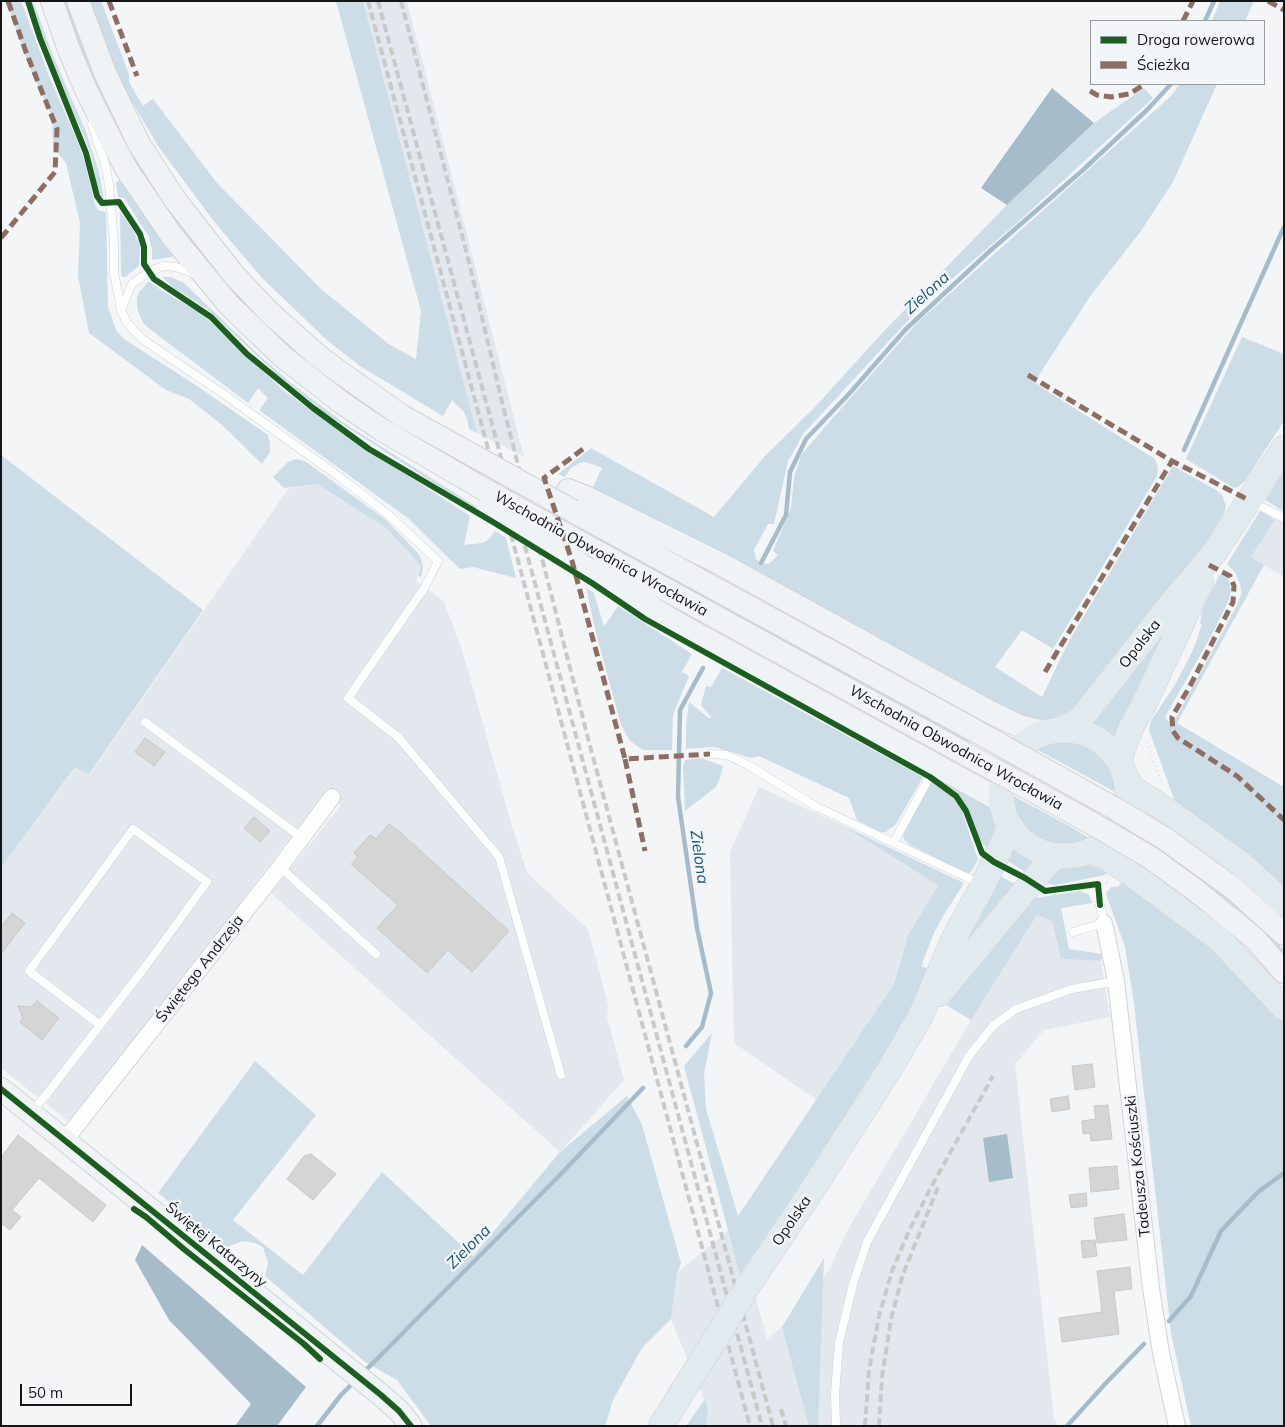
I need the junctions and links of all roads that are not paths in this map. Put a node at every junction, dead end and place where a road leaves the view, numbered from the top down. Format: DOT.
graph roads {
  1 [pos="52,1"];
  2 [pos="78,1"];
  3 [pos="86,90"];
  4 [pos="206,280"];
  5 [pos="121,310"];
  6 [pos="1284,448"];
  7 [pos="487,499"];
  8 [pos="571,500"];
  9 [pos="1244,509"];
  10 [pos="1284,518"];
  11 [pos="1214,553"];
  12 [pos="145,722"];
  13 [pos="1052,731"];
  14 [pos="710,754"];
  15 [pos="936,766"];
  16 [pos="1123,770"];
  17 [pos="332,797"];
  18 [pos="1001,802"];
  19 [pos="1009,825"];
  20 [pos="300,837"];
  21 [pos="894,842"];
  22 [pos="1089,851"];
  23 [pos="1057,856"];
  24 [pos="280,867"];
  25 [pos="983,885"];
  26 [pos="1284,903"];
  27 [pos="1100,905"];
  28 [pos="1104,924"];
  29 [pos="1073,932"];
  30 [pos="1284,934"];
  31 [pos="376,954"];
  32 [pos="1284,972"];
  33 [pos="1116,981"];
  34 [pos="1284,1008"];
  35 [pos="921,1015"];
  36 [pos="100,1025"];
  37 [pos="561,1075"];
  38 [pos="1,1089"];
  39 [pos="31,1113"];
  40 [pos="65,1140"];
  41 [pos="411,1426"];
  42 [pos="661,1426"];
  43 [pos="836,1426"];
  44 [pos="1178,1426"];
  1 -- 3 [label="main road"];
  2 -- 8 [label="main road, Wschodnia Obwodnica Wrocławia, bridge"];
  3 -- 4 [label="main road"];
  3 -- 5 [label="lane"];
  4 -- 5 [label="lane"];
  4 -- 7 [label="main road"];
  5 -- 37 [label="lane"];
  6 -- 9 [label="main road, Opolska"];
  7 -- 15 [label="main road, bridge"];
  7 -- 32 [label="main road, Wschodnia Obwodnica Wrocławia, bridge"];
  8 -- 13 [label="main road"];
  8 -- 30 [label="main road, Wschodnia Obwodnica Wrocławia, bridge"];
  9 -- 10 [label="lane"];
  9 -- 11 [label="main road, Opolska"];
  11 -- 13 [label="main road, Opolska"];
  11 -- 16 [label="main road, Opolska"];
  12 -- 20 [label="lane"];
  13 -- 16 [label="main road"];
  13 -- 18 [label="main road"];
  14 -- 21 [label="lane"];
  15 -- 18 [label="main road"];
  15 -- 21 [label="lane"];
  16 -- 22 [label="main road"];
  16 -- 26 [label="main road"];
  17 -- 20 [label="street, Świętego Andrzeja"];
  18 -- 19 [label="main road"];
  19 -- 23 [label="main road"];
  19 -- 25 [label="main road, Opolska"];
  20 -- 24 [label="street, Świętego Andrzeja"];
  21 -- 25 [label="lane"];
  22 -- 23 [label="main road"];
  22 -- 34 [label="main road"];
  23 -- 35 [label="main road, Opolska"];
  24 -- 31 [label="lane"];
  24 -- 40 [label="street, Świętego Andrzeja"];
  25 -- 35 [label="main road, Opolska"];
  27 -- 28 [label="lane, Tadeusza Kościuszki"];
  28 -- 29 [label="lane"];
  28 -- 33 [label="street, Tadeusza Kościuszki"];
  33 -- 43 [label="lane"];
  33 -- 44 [label="street, Tadeusza Kościuszki"];
  35 -- 42 [label="main road, Opolska, bridge"];
  36 -- 36 [label="lane"];
  36 -- 39 [label="lane"];
  38 -- 39 [label="main road, Świętej Katarzyny"];
  39 -- 40 [label="main road, Świętej Katarzyny"];
  40 -- 41 [label="main road, Świętej Katarzyny"];
}
